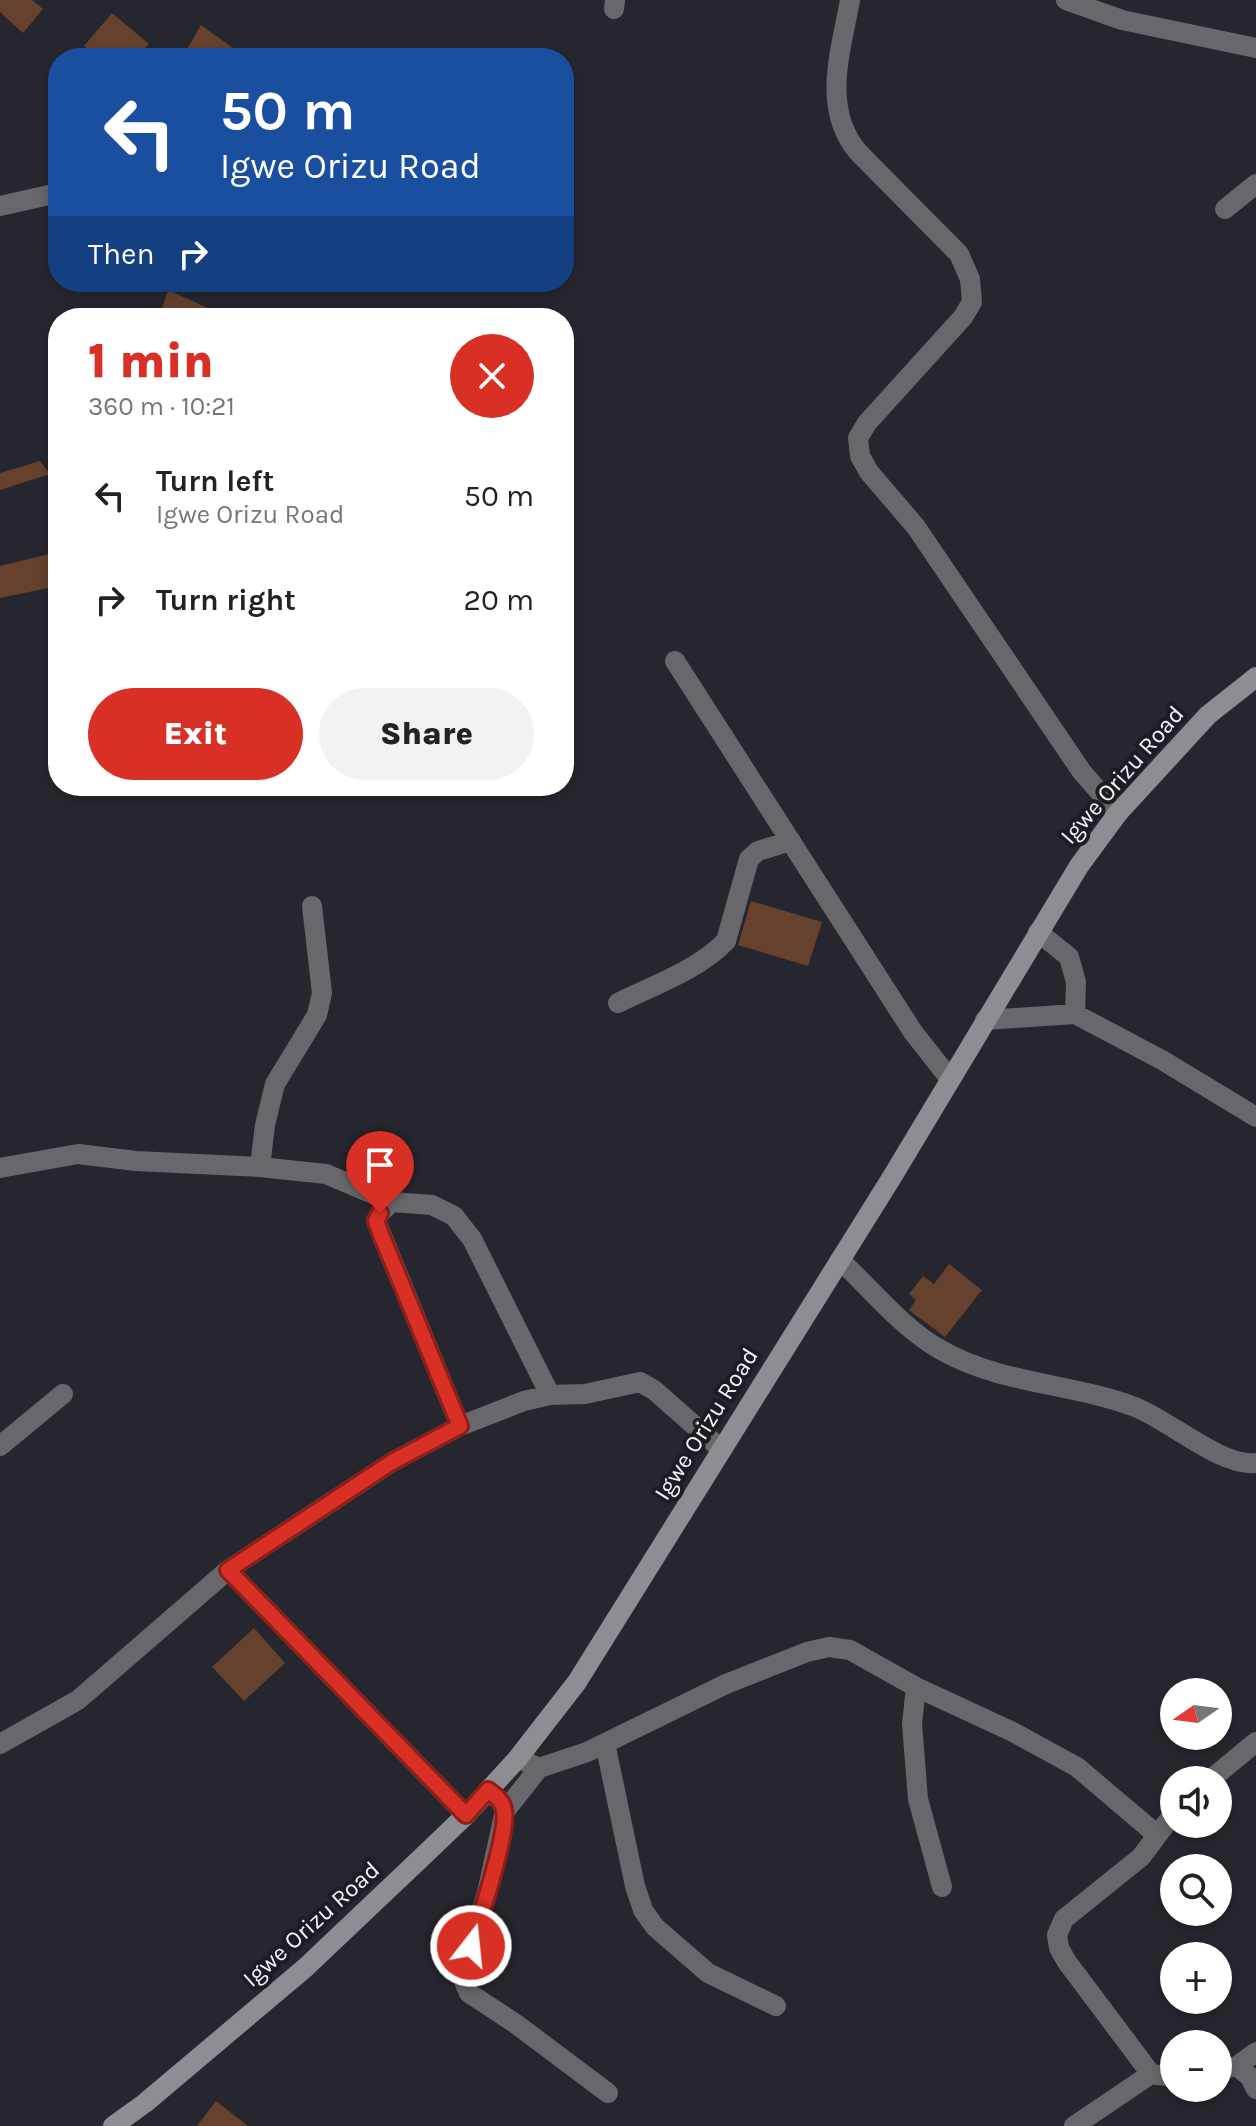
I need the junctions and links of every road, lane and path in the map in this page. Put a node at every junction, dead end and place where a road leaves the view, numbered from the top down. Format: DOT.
graph roads {
  1 [pos="850,0"];
  2 [pos="1066,0"];
  3 [pos="1256,48"];
  4 [pos="1256,184"];
  5 [pos="48,195"];
  6 [pos="0,206"];
  7 [pos="1225,209"];
  8 [pos="675,661"];
  9 [pos="1256,677"];
  10 [pos="1118,813"];
  11 [pos="791,841"];
  12 [pos="312,906"];
  13 [pos="1038,932"];
  14 [pos="618,1003"];
  15 [pos="1075,1014"];
  16 [pos="985,1020"];
  17 [pos="950,1079"];
  18 [pos="1256,1117"];
  19 [pos="260,1167"];
  20 [pos="0,1168"];
  21 [pos="392,1202"];
  22 [pos="840,1260"];
  23 [pos="63,1394"];
  24 [pos="550,1395"];
  25 [pos="460,1426"];
  26 [pos="0,1446"];
  27 [pos="721,1449"];
  28 [pos="1256,1463"];
  29 [pos="228,1570"];
  30 [pos="916,1687"];
  31 [pos="1256,1742"];
  32 [pos="605,1743"];
  33 [pos="0,1744"];
  34 [pos="518,1758"];
  35 [pos="1227,1766"];
  36 [pos="539,1768"];
  37 [pos="488,1790"];
  38 [pos="505,1811"];
  39 [pos="466,1815"];
  40 [pos="1160,1829"];
  41 [pos="1156,1834"];
  42 [pos="942,1887"];
  43 [pos="776,2006"];
  44 [pos="1256,2052"];
  45 [pos="1232,2066"];
  46 [pos="1232,2070"];
  47 [pos="1151,2074"];
  48 [pos="1160,2075"];
  49 [pos="1256,2089"];
  50 [pos="608,2093"];
  51 [pos="113,2126"];
  52 [pos="1074,2126"];
  1 -- 10 [label="street"];
  2 -- 3 [label="street"];
  4 -- 7 [label="street"];
  5 -- 6 [label="street"];
  8 -- 11 [label="street"];
  9 -- 10 [label="main road, Igwe Orizu Road"];
  10 -- 13 [label="main road, Igwe Orizu Road"];
  11 -- 14 [label="street"];
  11 -- 17 [label="street"];
  12 -- 19 [label="street"];
  13 -- 15 [label="street"];
  13 -- 16 [label="main road, Igwe Orizu Road"];
  15 -- 16 [label="street"];
  15 -- 18 [label="street"];
  16 -- 17 [label="main road, Igwe Orizu Road"];
  17 -- 22 [label="main road, Igwe Orizu Road"];
  19 -- 20 [label="street"];
  19 -- 21 [label="street"];
  21 -- 24 [label="street"];
  21 -- 25 [label="street"];
  22 -- 27 [label="main road, Igwe Orizu Road"];
  22 -- 28 [label="street"];
  23 -- 26 [label="street"];
  24 -- 25 [label="street"];
  24 -- 27 [label="street"];
  25 -- 29 [label="street"];
  27 -- 34 [label="main road, Igwe Orizu Road"];
  29 -- 33 [label="street"];
  29 -- 39 [label="street"];
  30 -- 32 [label="street"];
  30 -- 41 [label="street"];
  30 -- 42 [label="street"];
  31 -- 35 [label="street"];
  32 -- 36 [label="street"];
  32 -- 43 [label="street"];
  34 -- 36 [label="street"];
  34 -- 37 [label="main road, Igwe Orizu Road"];
  36 -- 38 [label="street"];
  37 -- 38 [label="street"];
  37 -- 39 [label="main road, Igwe Orizu Road"];
  38 -- 50 [label="street"];
  39 -- 51 [label="main road, Igwe Orizu Road"];
  40 -- 41 [label="street"];
  41 -- 47 [label="street"];
  44 -- 45 [label="street"];
  46 -- 49 [label="street"];
  47 -- 48 [label="street"];
  47 -- 52 [label="street"];
}
